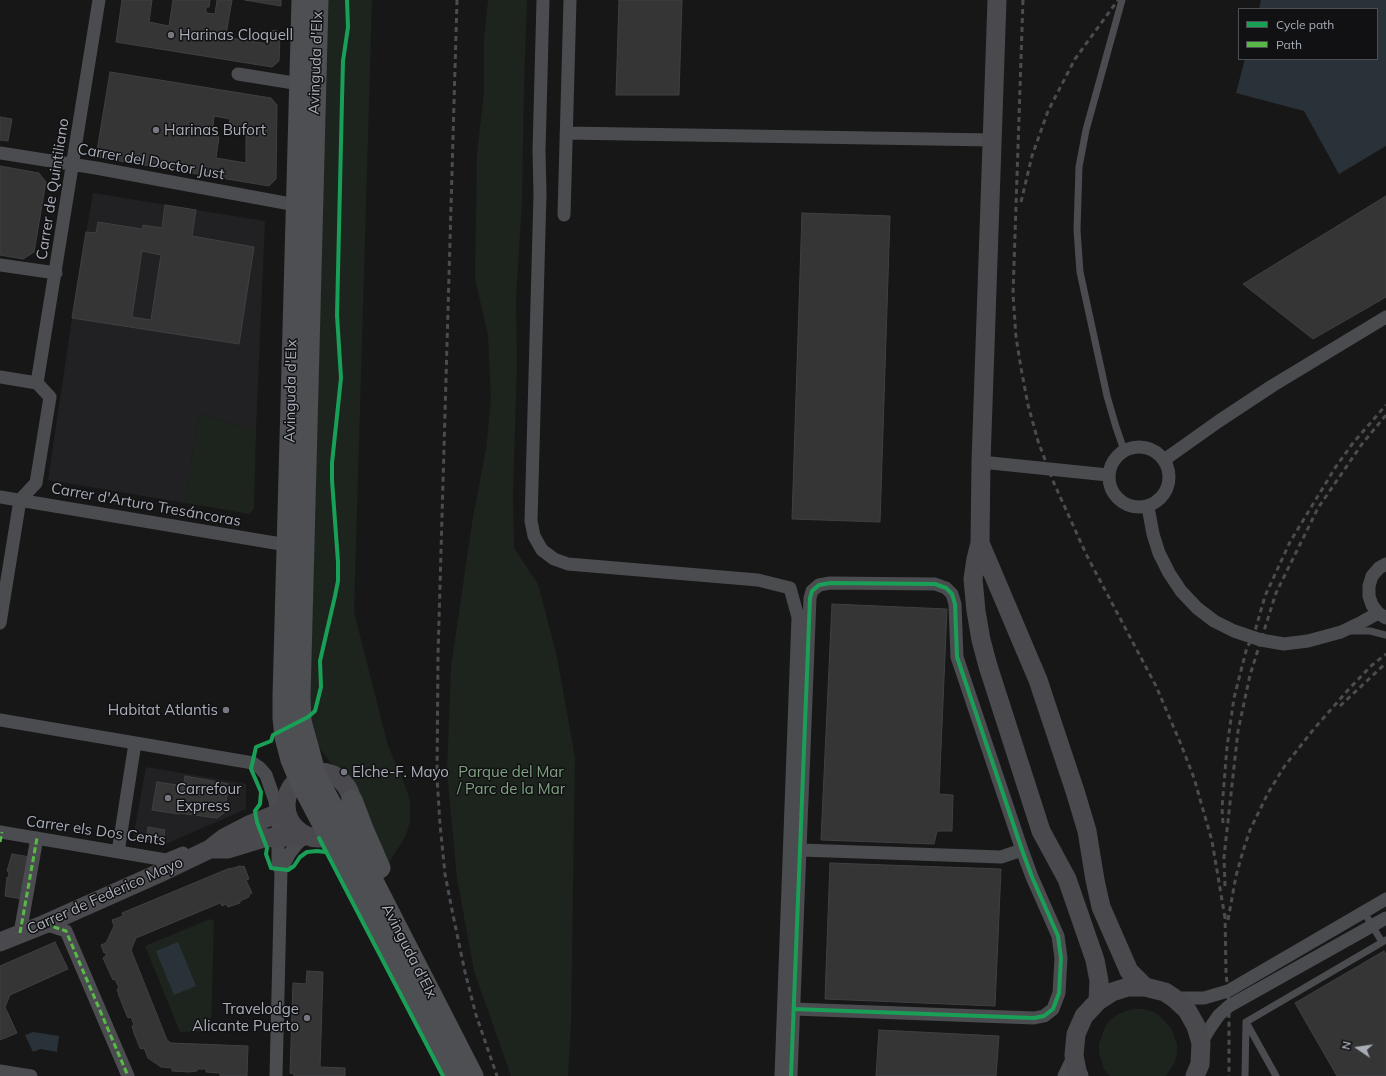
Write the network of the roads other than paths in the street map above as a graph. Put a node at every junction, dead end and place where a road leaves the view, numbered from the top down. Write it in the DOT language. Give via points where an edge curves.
graph roads {
  1 [pos="99,0"];
  2 [pos="302,0"];
  3 [pos="318,0"];
  4 [pos="543,0"];
  5 [pos="570,0"];
  6 [pos="997,0"];
  7 [pos="1122,0"];
  8 [pos="238,74"];
  9 [pos="300,84"];
  10 [pos="566,133"];
  11 [pos="993,140"];
  12 [pos="0,153"];
  13 [pos="73,164"];
  14 [pos="296,205"];
  15 [pos="564,215"];
  16 [pos="0,265"];
  17 [pos="56,274"];
  18 [pos="1386,317"];
  19 [pos="0,377"];
  20 [pos="38,383"];
  21 [pos="1124,450"];
  22 [pos="1164,460"];
  23 [pos="981,462"];
  24 [pos="1108,475"];
  25 [pos="0,497"];
  26 [pos="20,500"];
  27 [pos="1148,507"];
  28 [pos="980,543"];
  29 [pos="287,545"];
  30 [pos="1386,564"];
  31 [pos="1382,616"];
  32 [pos="0,623"];
  33 [pos="1341,632"];
  34 [pos="1386,635"];
  35 [pos="0,720"];
  36 [pos="135,743"];
  37 [pos="307,776"];
  38 [pos="352,800"];
  39 [pos="280,808"];
  40 [pos="337,832"];
  41 [pos="1,836"];
  42 [pos="306,836"];
  43 [pos="278,837"];
  44 [pos="37,838"];
  45 [pos="210,849"];
  46 [pos="801,850"];
  47 [pos="1022,850"];
  48 [pos="118,852"];
  49 [pos="281,870"];
  50 [pos="1386,899"];
  51 [pos="1364,912"];
  52 [pos="1386,918"];
  53 [pos="45,924"];
  54 [pos="1373,926"];
  55 [pos="20,933"];
  56 [pos="1384,941"];
  57 [pos="0,942"];
  58 [pos="1145,987"];
  59 [pos="1174,998"];
  60 [pos="1098,1001"];
  61 [pos="794,1009"];
  62 [pos="1246,1022"];
  63 [pos="455,1041"];
  64 [pos="1201,1043"];
  65 [pos="1074,1055"];
  66 [pos="0,1071"];
  67 [pos="31,1076"];
  68 [pos="128,1076"];
  69 [pos="276,1076"];
  70 [pos="455,1076"];
  71 [pos="473,1076"];
  72 [pos="781,1076"];
  73 [pos="791,1076"];
  74 [pos="1064,1076"];
  75 [pos="1080,1076"];
  76 [pos="1195,1076"];
  77 [pos="1245,1076"];
  78 [pos="1276,1076"];
  1 -- 13 [label="street, Carrer de Quintiliano"];
  2 -- 9 [label="main road, Avinguda d'Elx"];
  3 -- 37 [label="main road, Avinguda d'Elx" via="300,698"];
  4 -- 72 [label="street" via="531,521 534,536 542,550 554,559 568,564 758,580 790,588 798,616"];
  5 -- 10 [label="street"];
  6 -- 11 [label="street"];
  7 -- 21 [label="lane" via="1086,130 1079,167 1077,230 1080,272 1107,396"];
  8 -- 9 [label="street"];
  9 -- 14 [label="main road, Avinguda d'Elx"];
  10 -- 11 [label="street"];
  10 -- 15 [label="street"];
  11 -- 23 [label="street"];
  12 -- 13 [label="street, Carrer del Doctor Just"];
  13 -- 14 [label="street, Carrer del Doctor Just"];
  13 -- 17 [label="street, Carrer de Quintiliano"];
  14 -- 29 [label="main road, Avinguda d'Elx"];
  16 -- 17 [label="street"];
  17 -- 20 [label="street, Carrer de Quintiliano"];
  18 -- 22 [label="street" via="1272,386"];
  19 -- 20 [label="street"];
  20 -- 26 [label="street" via="50,397 36,483"];
  21 -- 22 [label="street" via="1133,447 1146,448"];
  21 -- 24 [label="street" via="1116,456"];
  22 -- 27 [label="street" via="1169,478 1167,488 1160,499"];
  23 -- 24 [label="street"];
  23 -- 28 [label="street"];
  24 -- 27 [label="street" via="1109,485 1120,502 1138,508"];
  25 -- 26 [label="street, Carrer d'Arturo Tresáncoras"];
  26 -- 29 [label="street, Carrer d'Arturo Tresáncoras"];
  26 -- 32 [label="street"];
  27 -- 33 [label="street" via="1159,553 1169,573 1192,603 1214,621 1253,638 1284,644 1308,641"];
  28 -- 58 [label="street" via="1038,680 1075,791 1087,831 1101,906 1128,971"];
  28 -- 60 [label="street" via="973,579 982,646 1041,831 1067,879 1095,960 1099,981"];
  29 -- 37 [label="main road, Avinguda d'Elx" via="283,718 291,760"];
  30 -- 31 [label="street" via="1372,576 1369,586 1372,605"];
  31 -- 33 [label="street"];
  33 -- 34 [label="lane" via="1370,631"];
  35 -- 36 [label="street"];
  36 -- 39 [label="street" via="253,763 266,775"];
  36 -- 48 [label="street"];
  37 -- 38 [label="street" via="328,773 345,785"];
  37 -- 39 [label="street" via="291,788"];
  37 -- 40 [label="main road, Avinguda d'Elx"];
  38 -- 40 [label="street" via="351,815"];
  38 -- 63 [label="main road" via="380,869 428,966"];
  39 -- 42 [label="street" via="293,826"];
  39 -- 43 [label="street"];
  39 -- 45 [label="street, Carrer de Federico Mayo" via="224,838"];
  40 -- 42 [label="street" via="319,838"];
  40 -- 63 [label="main road, Avinguda d'Elx" via="369,873"];
  40 -- 70 [label="main road, Avinguda d'Elx"];
  41 -- 44 [label="street, Carrer els Dos Cents"];
  42 -- 43 [label="street, Carrer de Federico Mayo"];
  42 -- 49 [label="street" via="290,852"];
  43 -- 45 [label="street, Carrer de Federico Mayo" via="256,840 228,850"];
  43 -- 49 [label="street" via="278,866"];
  44 -- 48 [label="street, Carrer els Dos Cents"];
  44 -- 55 [label="street"];
  45 -- 48 [label="street, Carrer els Dos Cents" via="191,849 166,860"];
  45 -- 53 [label="street, Carrer de Federico Mayo"];
  46 -- 47 [label="street" via="1001,857"];
  46 -- 47 [label="street" via="810,598 812,591 819,585 830,583 935,584 946,588 952,594 955,604 957,657"];
  46 -- 61 [label="street"];
  47 -- 61 [label="street" via="1058,936 1060,950 1059,993 1053,1009 1044,1016 1034,1018"];
  49 -- 69 [label="street"];
  50 -- 51 [label="street"];
  51 -- 54 [label="lane"];
  51 -- 59 [label="street" via="1228,991 1204,998"];
  52 -- 54 [label="street"];
  53 -- 55 [label="street, Carrer de Federico Mayo"];
  53 -- 68 [label="street" via="66,932"];
  54 -- 56 [label="lane"];
  54 -- 64 [label="street" via="1229,1006 1219,1015"];
  55 -- 57 [label="street, Carrer de Federico Mayo"];
  56 -- 62 [label="lane"];
  58 -- 59 [label="street" via="1165,992"];
  58 -- 60 [label="street" via="1128,987 1112,992"];
  59 -- 64 [label="street" via="1190,1015"];
  60 -- 65 [label="street" via="1084,1016 1076,1034"];
  61 -- 73 [label="street"];
  62 -- 77 [label="lane"];
  62 -- 78 [label="lane"];
  63 -- 71 [label="main road, Avinguda d'Elx"];
  64 -- 76 [label="street" via="1200,1064"];
  65 -- 74 [label="street"];
  65 -- 75 [label="street"];
  66 -- 67 [label="street"];
}
